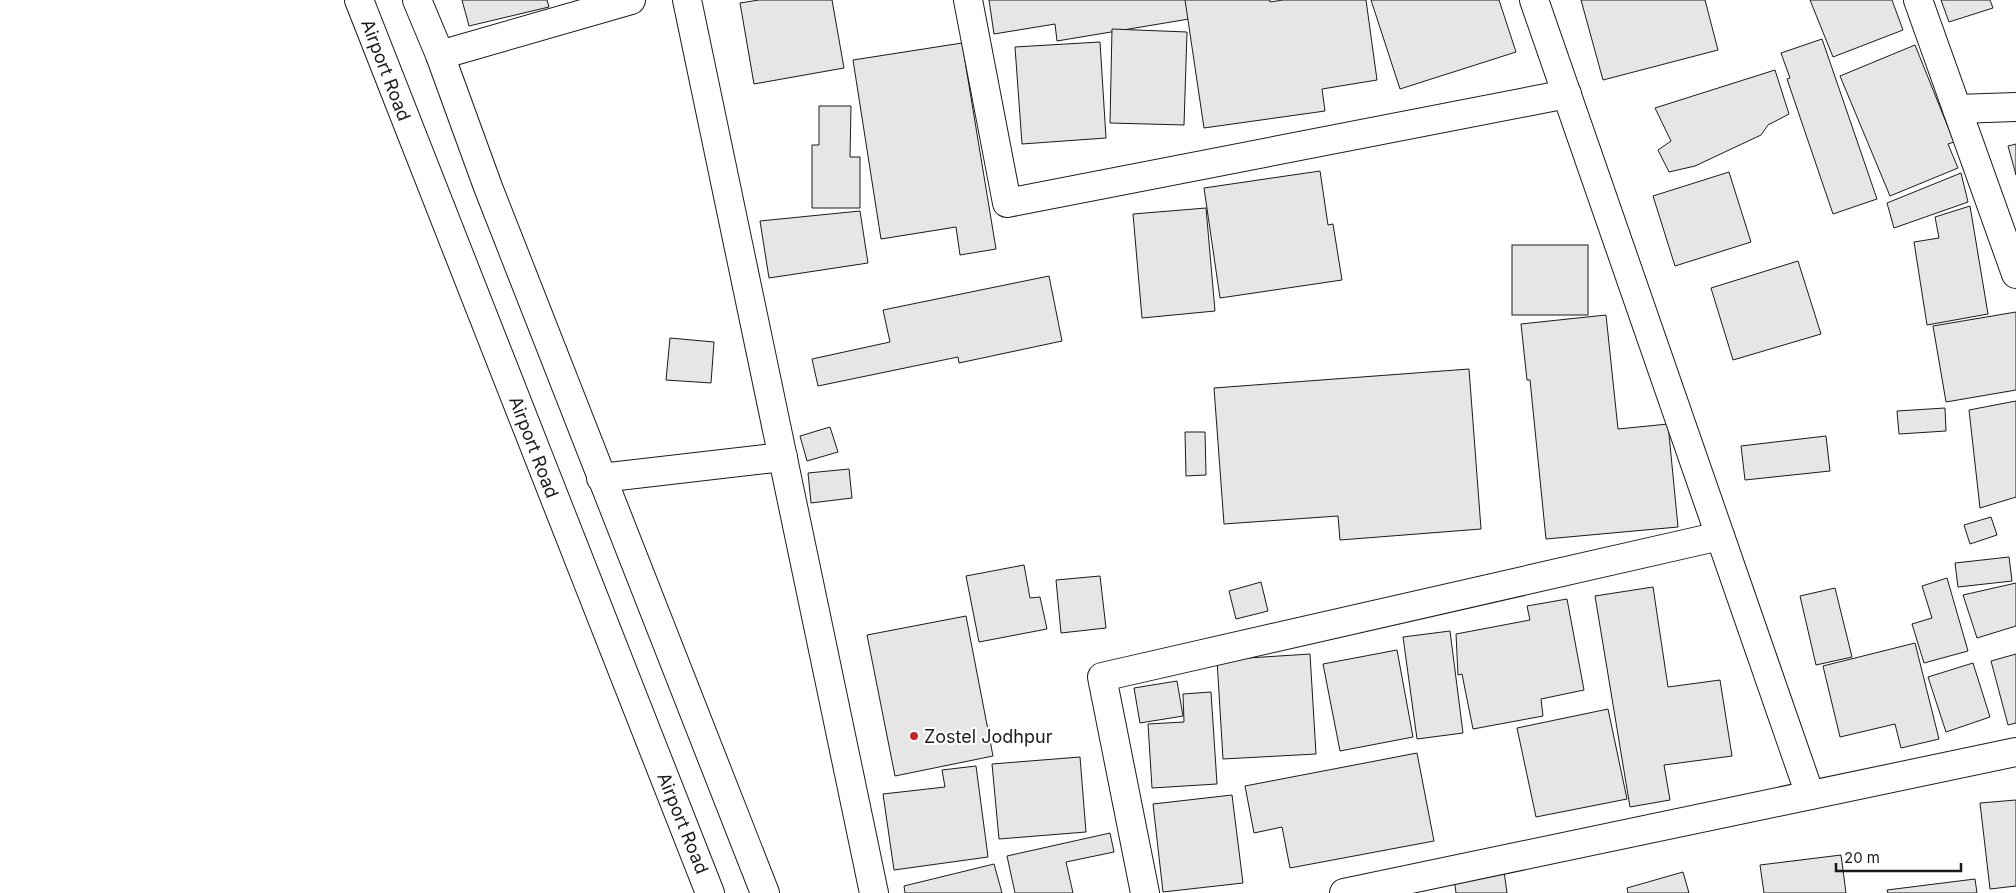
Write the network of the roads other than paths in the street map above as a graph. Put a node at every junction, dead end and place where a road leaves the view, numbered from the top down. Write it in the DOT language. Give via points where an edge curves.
graph roads {
  1 [pos="359,0"];
  2 [pos="417,0"];
  3 [pos="631,0"];
  4 [pos="687,0"];
  5 [pos="968,0"];
  6 [pos="1534,0"];
  7 [pos="1918,0"];
  8 [pos="440,55"];
  9 [pos="1567,94"];
  10 [pos="2016,107"];
  11 [pos="1957,109"];
  12 [pos="2016,274"];
  13 [pos="783,457"];
  14 [pos="602,478"];
  15 [pos="1720,536"];
  16 [pos="2016,752"];
  17 [pos="1810,795"];
  18 [pos="710,893"];
  19 [pos="765,893"];
  20 [pos="874,893"];
  21 [pos="1145,893"];
  22 [pos="1344,893"];
  1 -- 18 [label="street, Airport Road"];
  2 -- 8 [label="street"];
  3 -- 8 [label="street"];
  4 -- 13 [label="street"];
  5 -- 9 [label="street" via="1007,203"];
  6 -- 9 [label="street"];
  7 -- 11 [label="street"];
  8 -- 14 [label="street"];
  9 -- 15 [label="street"];
  10 -- 11 [label="street"];
  11 -- 12 [label="street"];
  13 -- 14 [label="street"];
  13 -- 20 [label="street"];
  14 -- 19 [label="street"];
  15 -- 17 [label="street"];
  15 -- 21 [label="street" via="1102,677"];
  16 -- 17 [label="street"];
  17 -- 22 [label="street"];
}
